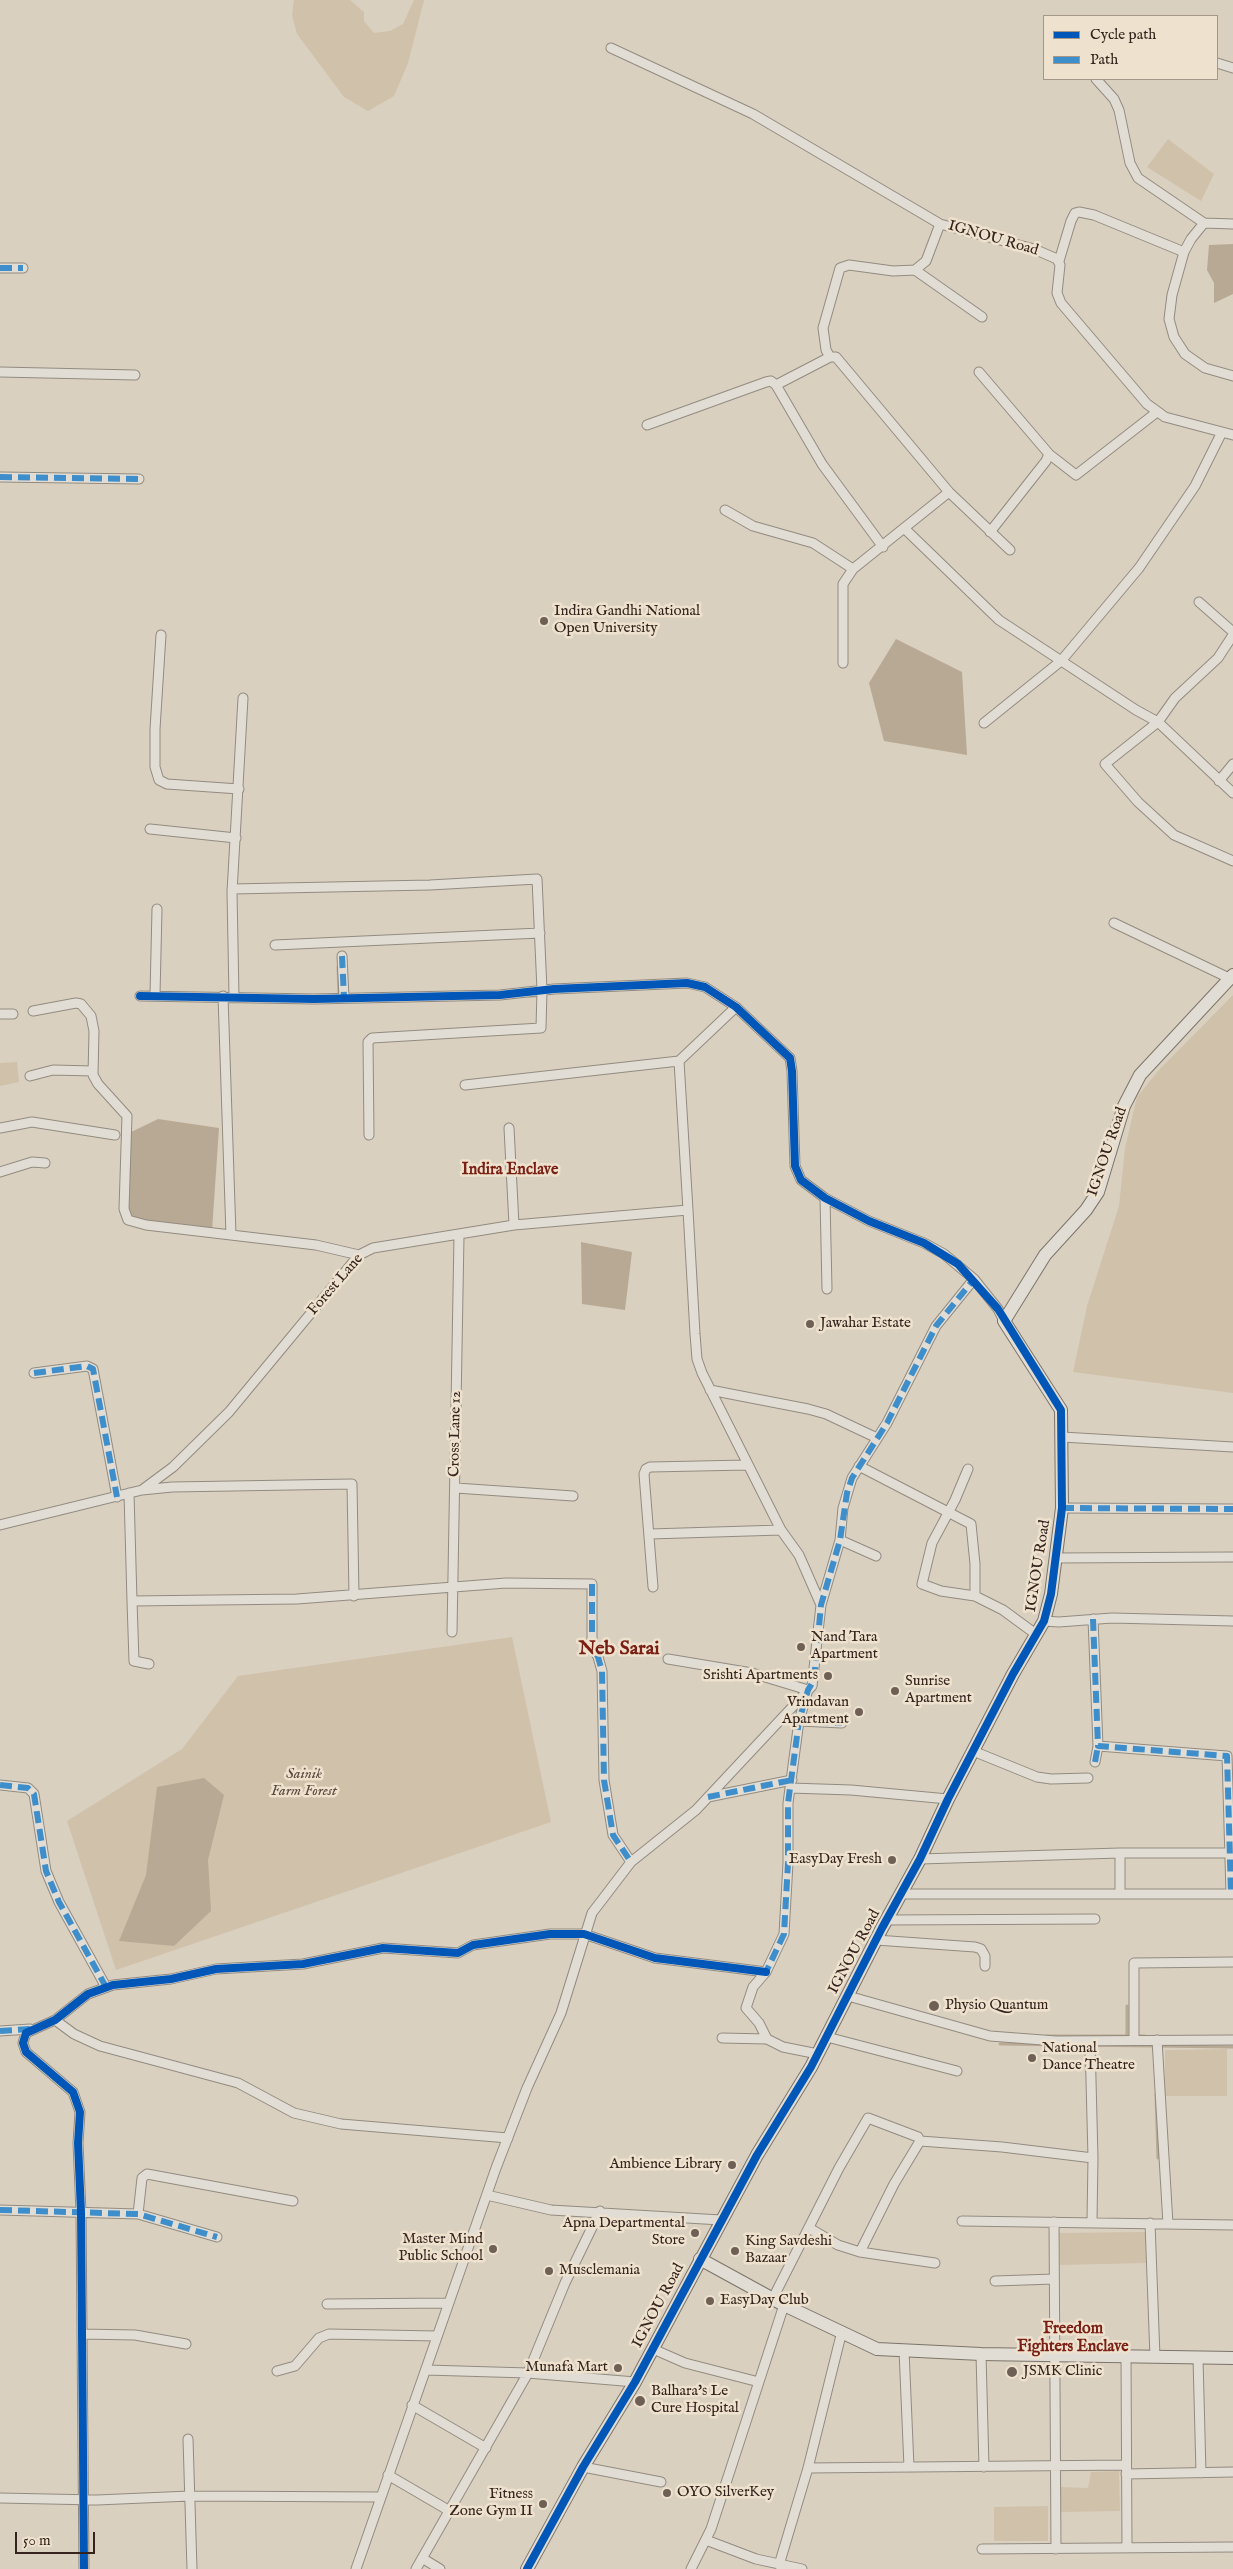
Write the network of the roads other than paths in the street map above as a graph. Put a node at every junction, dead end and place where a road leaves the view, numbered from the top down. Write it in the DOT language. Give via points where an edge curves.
graph roads {
  1 [pos="611,48"];
  2 [pos="1218,63"];
  3 [pos="1233,68"];
  4 [pos="1096,80"];
  5 [pos="1204,223"];
  6 [pos="940,224"];
  7 [pos="1233,224"];
  8 [pos="1184,252"];
  9 [pos="1059,261"];
  10 [pos="0,268"];
  11 [pos="23,268"];
  12 [pos="915,270"];
  13 [pos="982,317"];
  14 [pos="830,357"];
  15 [pos="0,372"];
  16 [pos="979,372"];
  17 [pos="135,375"];
  18 [pos="1233,376"];
  19 [pos="776,385"];
  20 [pos="1157,412"];
  21 [pos="647,425"];
  22 [pos="1222,432"];
  23 [pos="1233,434"];
  24 [pos="1049,454"];
  25 [pos="0,477"];
  26 [pos="139,479"];
  27 [pos="949,492"];
  28 [pos="725,510"];
  29 [pos="905,529"];
  30 [pos="990,532"];
  31 [pos="883,547"];
  32 [pos="1010,550"];
  33 [pos="853,569"];
  34 [pos="1198,602"];
  35 [pos="1233,634"];
  36 [pos="161,635"];
  37 [pos="1061,661"];
  38 [pos="843,663"];
  39 [pos="243,698"];
  40 [pos="1158,722"];
  41 [pos="984,723"];
  42 [pos="1233,764"];
  43 [pos="1219,781"];
  44 [pos="239,789"];
  45 [pos="1233,793"];
  46 [pos="150,829"];
  47 [pos="236,838"];
  48 [pos="1233,861"];
  49 [pos="232,888"];
  50 [pos="157,909"];
  51 [pos="1114,923"];
  52 [pos="540,933"];
  53 [pos="275,945"];
  54 [pos="342,956"];
  55 [pos="1231,976"];
  56 [pos="542,990"];
  57 [pos="155,995"];
  58 [pos="140,996"];
  59 [pos="223,996"];
  60 [pos="234,996"];
  61 [pos="344,997"];
  62 [pos="736,1007"];
  63 [pos="33,1011"];
  64 [pos="0,1014"];
  65 [pos="13,1014"];
  66 [pos="679,1061"];
  67 [pos="93,1071"];
  68 [pos="30,1076"];
  69 [pos="464,1085"];
  70 [pos="0,1128"];
  71 [pos="509,1128"];
  72 [pos="115,1135"];
  73 [pos="369,1135"];
  74 [pos="45,1163"];
  75 [pos="0,1172"];
  76 [pos="825,1198"];
  77 [pos="688,1210"];
  78 [pos="514,1225"];
  79 [pos="231,1235"];
  80 [pos="459,1236"];
  81 [pos="359,1256"];
  82 [pos="974,1279"];
  83 [pos="826,1289"];
  84 [pos="1004,1321"];
  85 [pos="34,1373"];
  86 [pos="710,1390"];
  87 [pos="1062,1437"];
  88 [pos="877,1438"];
  89 [pos="1233,1447"];
  90 [pos="747,1465"];
  91 [pos="859,1466"];
  92 [pos="968,1469"];
  93 [pos="456,1488"];
  94 [pos="142,1490"];
  95 [pos="129,1493"];
  96 [pos="573,1496"];
  97 [pos="117,1497"];
  98 [pos="1062,1508"];
  99 [pos="1233,1509"];
  100 [pos="949,1513"];
  101 [pos="0,1525"];
  102 [pos="781,1530"];
  103 [pos="650,1534"];
  104 [pos="840,1540"];
  105 [pos="876,1556"];
  106 [pos="1233,1557"];
  107 [pos="1056,1558"];
  108 [pos="452,1587"];
  109 [pos="654,1587"];
  110 [pos="354,1596"];
  111 [pos="975,1596"];
  112 [pos="132,1601"];
  113 [pos="820,1605"];
  114 [pos="1093,1619"];
  115 [pos="1233,1620"];
  116 [pos="1044,1621"];
  117 [pos="452,1632"];
  118 [pos="1038,1635"];
  119 [pos="668,1659"];
  120 [pos="149,1664"];
  121 [pos="808,1690"];
  122 [pos="799,1721"];
  123 [pos="842,1723"];
  124 [pos="1098,1746"];
  125 [pos="973,1752"];
  126 [pos="1095,1762"];
  127 [pos="1088,1778"];
  128 [pos="791,1784"];
  129 [pos="0,1785"];
  130 [pos="708,1797"];
  131 [pos="948,1799"];
  132 [pos="1120,1853"];
  133 [pos="1231,1853"];
  134 [pos="920,1859"];
  135 [pos="631,1862"];
  136 [pos="902,1894"];
  137 [pos="1120,1894"];
  138 [pos="1232,1894"];
  139 [pos="1095,1919"];
  140 [pos="887,1920"];
  141 [pos="584,1934"];
  142 [pos="876,1940"];
  143 [pos="1233,1962"];
  144 [pos="985,1966"];
  145 [pos="766,1972"];
  146 [pos="106,1987"];
  147 [pos="848,1996"];
  148 [pos="55,2020"];
  149 [pos="30,2029"];
  150 [pos="0,2031"];
  151 [pos="827,2037"];
  152 [pos="722,2038"];
  153 [pos="766,2039"];
  154 [pos="1090,2040"];
  155 [pos="1134,2040"];
  156 [pos="1157,2040"];
  157 [pos="1233,2040"];
  158 [pos="818,2054"];
  159 [pos="957,2071"];
  160 [pos="508,2138"];
  161 [pos="920,2140"];
  162 [pos="1093,2158"];
  163 [pos="491,2196"];
  164 [pos="293,2201"];
  165 [pos="0,2210"];
  166 [pos="600,2211"];
  167 [pos="81,2212"];
  168 [pos="138,2214"];
  169 [pos="720,2220"];
  170 [pos="962,2221"];
  171 [pos="1092,2221"];
  172 [pos="1054,2222"];
  173 [pos="1150,2223"];
  174 [pos="1168,2224"];
  175 [pos="1233,2225"];
  176 [pos="808,2228"];
  177 [pos="217,2237"];
  178 [pos="860,2252"];
  179 [pos="700,2259"];
  180 [pos="935,2263"];
  181 [pos="1054,2279"];
  182 [pos="995,2281"];
  183 [pos="773,2298"];
  184 [pos="448,2302"];
  185 [pos="327,2304"];
  186 [pos="784,2306"];
  187 [pos="842,2331"];
  188 [pos="82,2334"];
  189 [pos="436,2336"];
  190 [pos="186,2344"];
  191 [pos="653,2349"];
  192 [pos="904,2350"];
  193 [pos="981,2354"];
  194 [pos="1054,2356"];
  195 [pos="1126,2356"];
  196 [pos="1155,2357"];
  197 [pos="1198,2358"];
  198 [pos="1233,2358"];
  199 [pos="426,2370"];
  200 [pos="277,2371"];
  201 [pos="528,2373"];
  202 [pos="635,2382"];
  203 [pos="759,2382"];
  204 [pos="412,2405"];
  205 [pos="188,2439"];
  206 [pos="486,2448"];
  207 [pos="1055,2464"];
  208 [pos="583,2467"];
  209 [pos="909,2467"];
  210 [pos="984,2467"];
  211 [pos="808,2468"];
  212 [pos="1126,2469"];
  213 [pos="1201,2472"];
  214 [pos="1233,2472"];
  215 [pos="388,2475"];
  216 [pos="661,2482"];
  217 [pos="190,2496"];
  218 [pos="380,2496"];
  219 [pos="0,2498"];
  220 [pos="84,2499"];
  221 [pos="448,2510"];
  222 [pos="706,2540"];
  223 [pos="1233,2547"];
  224 [pos="1127,2548"];
  225 [pos="982,2549"];
  226 [pos="1056,2549"];
  227 [pos="422,2558"];
  228 [pos="779,2565"];
  229 [pos="84,2569"];
  230 [pos="192,2569"];
  231 [pos="356,2569"];
  232 [pos="416,2569"];
  233 [pos="440,2569"];
  234 [pos="527,2569"];
  235 [pos="691,2569"];
  236 [pos="802,2569"];
  1 -- 6 [label="street, IGNOU Road" via="752,114"];
  2 -- 3 [label="street"];
  4 -- 5 [label="street" via="1114,99 1119,110 1130,163 1138,178"];
  5 -- 7 [label="street"];
  5 -- 8 [label="street"];
  6 -- 9 [label="street, IGNOU Road" via="1042,252"];
  6 -- 12 [label="street" via="926,262"];
  8 -- 9 [label="street" via="1094,215 1079,212 1070,221"];
  8 -- 18 [label="street" via="1169,307 1174,337 1185,354 1205,368"];
  9 -- 20 [label="street" via="1056,287 1061,303"];
  10 -- 11 [label="street"];
  12 -- 13 [label="street"];
  12 -- 14 [label="street" via="893,271 849,265 840,268 823,328"];
  14 -- 19 [label="street"];
  14 -- 27 [label="street" via="841,361"];
  15 -- 17 [label="street"];
  16 -- 24 [label="street"];
  19 -- 21 [label="street" via="766,382"];
  19 -- 31 [label="street" via="822,464"];
  20 -- 22 [label="street"];
  20 -- 24 [label="street" via="1076,476"];
  22 -- 23 [label="street"];
  22 -- 37 [label="street" via="1195,486 1146,559"];
  24 -- 30 [label="street"];
  25 -- 26 [label="street"];
  27 -- 29 [label="street"];
  27 -- 30 [label="street"];
  28 -- 33 [label="street" via="753,526 813,543"];
  29 -- 31 [label="street"];
  29 -- 37 [label="street" via="999,620"];
  30 -- 32 [label="street"];
  31 -- 33 [label="street"];
  33 -- 38 [label="street" via="842,587"];
  34 -- 35 [label="street"];
  35 -- 40 [label="street" via="1218,658 1175,698"];
  36 -- 44 [label="street" via="155,729 155,767 159,780 167,784"];
  37 -- 40 [label="street"];
  37 -- 41 [label="street"];
  39 -- 44 [label="street"];
  40 -- 43 [label="street"];
  40 -- 48 [label="street" via="1105,764 1106,767 1174,835"];
  42 -- 43 [label="street"];
  43 -- 45 [label="street"];
  44 -- 47 [label="street"];
  46 -- 47 [label="street"];
  47 -- 49 [label="street"];
  49 -- 52 [label="street" via="430,885 537,879"];
  49 -- 60 [label="street"];
  50 -- 57 [label="street"];
  51 -- 55 [label="street"];
  52 -- 53 [label="street"];
  52 -- 56 [label="street"];
  54 -- 61 [label="street"];
  55 -- 84 [label="street, IGNOU Road" via="1140,1075 1124,1106 1098,1192 1086,1210 1044,1255"];
  56 -- 61 [label="street" via="500,995"];
  56 -- 62 [label="street" via="687,983 705,987"];
  56 -- 73 [label="street" via="541,1028 375,1037 370,1040"];
  57 -- 58 [label="street"];
  57 -- 59 [label="street"];
  59 -- 60 [label="street"];
  59 -- 79 [label="street"];
  60 -- 61 [label="street"];
  62 -- 66 [label="street"];
  62 -- 76 [label="street" via="790,1058 796,1172 800,1180"];
  63 -- 67 [label="street" via="81,1004 93,1024"];
  64 -- 65 [label="street"];
  66 -- 69 [label="street"];
  66 -- 77 [label="street"];
  67 -- 68 [label="street" via="53,1070"];
  67 -- 79 [label="street" via="98,1084 127,1116 124,1209 128,1220"];
  70 -- 72 [label="street" via="32,1122"];
  71 -- 78 [label="street"];
  74 -- 75 [label="street" via="32,1162"];
  76 -- 82 [label="street" via="869,1221 924,1243 958,1264"];
  76 -- 83 [label="street"];
  77 -- 78 [label="street, Forest Lane"];
  77 -- 86 [label="street" via="697,1359"];
  78 -- 80 [label="street, Forest Lane"];
  79 -- 81 [label="street" via="316,1245"];
  80 -- 81 [label="street, Forest Lane" via="379,1246"];
  80 -- 93 [label="street, Cross Lane 12"];
  81 -- 94 [label="street, Forest Lane" via="229,1412 193,1450"];
  82 -- 84 [label="street"];
  82 -- 88 [label="street" via="936,1326"];
  84 -- 87 [label="street, IGNOU Road" via="1061,1410"];
  85 -- 97 [label="street" via="87,1366 94,1370"];
  86 -- 88 [label="street" via="826,1414"];
  86 -- 90 [label="street"];
  87 -- 89 [label="street"];
  87 -- 98 [label="street, IGNOU Road"];
  88 -- 91 [label="street"];
  90 -- 102 [label="street"];
  90 -- 103 [label="street" via="646,1469"];
  91 -- 100 [label="street"];
  91 -- 104 [label="street" via="847,1493"];
  92 -- 100 [label="street"];
  93 -- 96 [label="street"];
  93 -- 108 [label="street, Cross Lane 12"];
  94 -- 95 [label="street, Forest Lane"];
  94 -- 110 [label="street" via="352,1484"];
  95 -- 97 [label="street, Forest Lane"];
  95 -- 112 [label="street"];
  97 -- 101 [label="street, Forest Lane"];
  98 -- 99 [label="street"];
  98 -- 107 [label="street, IGNOU Road"];
  100 -- 111 [label="street" via="971,1524"];
  100 -- 111 [label="street" via="932,1543 922,1584 941,1591"];
  102 -- 103 [label="street"];
  102 -- 113 [label="street" via="799,1555"];
  103 -- 109 [label="street"];
  104 -- 105 [label="street"];
  104 -- 113 [label="street"];
  106 -- 107 [label="street"];
  107 -- 116 [label="street, IGNOU Road"];
  108 -- 110 [label="street"];
  108 -- 117 [label="street, Cross Lane 12"];
  108 -- 135 [label="street" via="536,1582 593,1585 591,1643 602,1671 604,1780 613,1835"];
  110 -- 112 [label="street"];
  111 -- 118 [label="street" via="1003,1610"];
  112 -- 120 [label="street" via="134,1661"];
  113 -- 121 [label="street" via="814,1680"];
  114 -- 115 [label="street"];
  114 -- 116 [label="street"];
  114 -- 124 [label="street"];
  116 -- 118 [label="street, IGNOU Road"];
  118 -- 125 [label="street, IGNOU Road" via="1013,1674"];
  119 -- 121 [label="street" via="752,1673"];
  121 -- 122 [label="street"];
  121 -- 130 [label="street"];
  122 -- 123 [label="street"];
  122 -- 128 [label="street"];
  124 -- 126 [label="street"];
  124 -- 133 [label="street" via="1227,1756"];
  125 -- 127 [label="street" via="1036,1777"];
  125 -- 131 [label="street, IGNOU Road"];
  128 -- 130 [label="street"];
  128 -- 131 [label="street"];
  128 -- 145 [label="street" via="784,1934"];
  129 -- 146 [label="street" via="28,1788 34,1794 46,1871 59,1902"];
  130 -- 135 [label="street"];
  131 -- 134 [label="street, IGNOU Road"];
  132 -- 133 [label="street"];
  132 -- 134 [label="street"];
  132 -- 137 [label="street"];
  133 -- 138 [label="street"];
  134 -- 136 [label="street, IGNOU Road"];
  135 -- 141 [label="street" via="592,1913"];
  136 -- 137 [label="street"];
  136 -- 140 [label="street, IGNOU Road"];
  137 -- 138 [label="street"];
  139 -- 140 [label="street"];
  140 -- 142 [label="street, IGNOU Road"];
  141 -- 145 [label="street" via="655,1958"];
  141 -- 146 [label="street" via="550,1934 473,1945 458,1953 383,1948 302,1964 216,1969 171,1979"];
  141 -- 160 [label="street" via="561,2014"];
  142 -- 144 [label="street" via="975,1946 981,1948"];
  142 -- 147 [label="street, IGNOU Road"];
  143 -- 155 [label="street" via="1134,1963"];
  145 -- 153 [label="street" via="753,1987 746,2008 759,2022"];
  146 -- 148 [label="street" via="88,1994"];
  147 -- 151 [label="street, IGNOU Road"];
  147 -- 154 [label="street" via="990,2036"];
  148 -- 149 [label="street"];
  148 -- 160 [label="street" via="74,2034 100,2046 238,2083 294,2113 341,2124"];
  149 -- 150 [label="street"];
  149 -- 167 [label="street" via="24,2037 26,2052 69,2088 79,2105"];
  151 -- 158 [label="street, IGNOU Road"];
  151 -- 159 [label="street"];
  152 -- 153 [label="street"];
  153 -- 158 [label="street" via="784,2047"];
  154 -- 155 [label="street"];
  154 -- 162 [label="street"];
  155 -- 156 [label="street"];
  156 -- 157 [label="street"];
  156 -- 174 [label="street"];
  158 -- 169 [label="street, IGNOU Road"];
  160 -- 184 [label="street"];
  161 -- 162 [label="street"];
  161 -- 176 [label="street" via="868,2118"];
  161 -- 178 [label="street"];
  162 -- 171 [label="street"];
  163 -- 166 [label="street" via="551,2210"];
  164 -- 168 [label="street" via="147,2174 142,2178"];
  165 -- 167 [label="street"];
  166 -- 169 [label="street"];
  166 -- 201 [label="street" via="565,2283"];
  167 -- 168 [label="street"];
  167 -- 188 [label="street"];
  168 -- 177 [label="street"];
  169 -- 179 [label="street, IGNOU Road"];
  170 -- 172 [label="street"];
  171 -- 172 [label="street"];
  171 -- 173 [label="street"];
  172 -- 181 [label="street"];
  173 -- 174 [label="street"];
  173 -- 196 [label="street"];
  174 -- 175 [label="street"];
  176 -- 178 [label="street" via="838,2245"];
  176 -- 183 [label="street"];
  178 -- 180 [label="street"];
  179 -- 183 [label="street"];
  179 -- 191 [label="street, IGNOU Road"];
  181 -- 182 [label="street"];
  181 -- 194 [label="street"];
  183 -- 186 [label="street"];
  184 -- 185 [label="street"];
  184 -- 189 [label="street"];
  186 -- 187 [label="street"];
  186 -- 203 [label="street"];
  187 -- 192 [label="street" via="877,2349"];
  187 -- 211 [label="street"];
  188 -- 190 [label="street" via="151,2337"];
  188 -- 220 [label="street"];
  189 -- 199 [label="street"];
  189 -- 200 [label="street" via="329,2334 319,2338 295,2366"];
  191 -- 202 [label="street, IGNOU Road"];
  191 -- 203 [label="street" via="685,2363"];
  192 -- 193 [label="street"];
  192 -- 209 [label="street"];
  193 -- 194 [label="street"];
  193 -- 210 [label="street"];
  194 -- 195 [label="street"];
  194 -- 207 [label="street"];
  195 -- 196 [label="street"];
  195 -- 212 [label="street"];
  196 -- 197 [label="street"];
  197 -- 198 [label="street"];
  197 -- 213 [label="street"];
  199 -- 201 [label="street"];
  199 -- 204 [label="street"];
  201 -- 202 [label="street"];
  201 -- 206 [label="street"];
  202 -- 208 [label="street, IGNOU Road"];
  203 -- 222 [label="street"];
  204 -- 206 [label="street"];
  204 -- 215 [label="street"];
  205 -- 217 [label="street"];
  206 -- 221 [label="street"];
  207 -- 210 [label="street"];
  207 -- 212 [label="street"];
  207 -- 226 [label="street"];
  208 -- 216 [label="street"];
  208 -- 234 [label="street, IGNOU Road"];
  209 -- 210 [label="street"];
  209 -- 211 [label="street"];
  211 -- 228 [label="street"];
  212 -- 213 [label="street"];
  212 -- 224 [label="street"];
  213 -- 214 [label="street"];
  215 -- 218 [label="street"];
  215 -- 221 [label="street"];
  217 -- 218 [label="street"];
  217 -- 220 [label="street"];
  217 -- 230 [label="street"];
  218 -- 231 [label="street"];
  219 -- 220 [label="street"];
  220 -- 229 [label="street"];
  221 -- 227 [label="street"];
  222 -- 228 [label="street"];
  222 -- 235 [label="street"];
  223 -- 224 [label="street"];
  224 -- 226 [label="street"];
  225 -- 226 [label="street"];
  227 -- 232 [label="street"];
  227 -- 233 [label="street"];
  228 -- 236 [label="street"];
}
